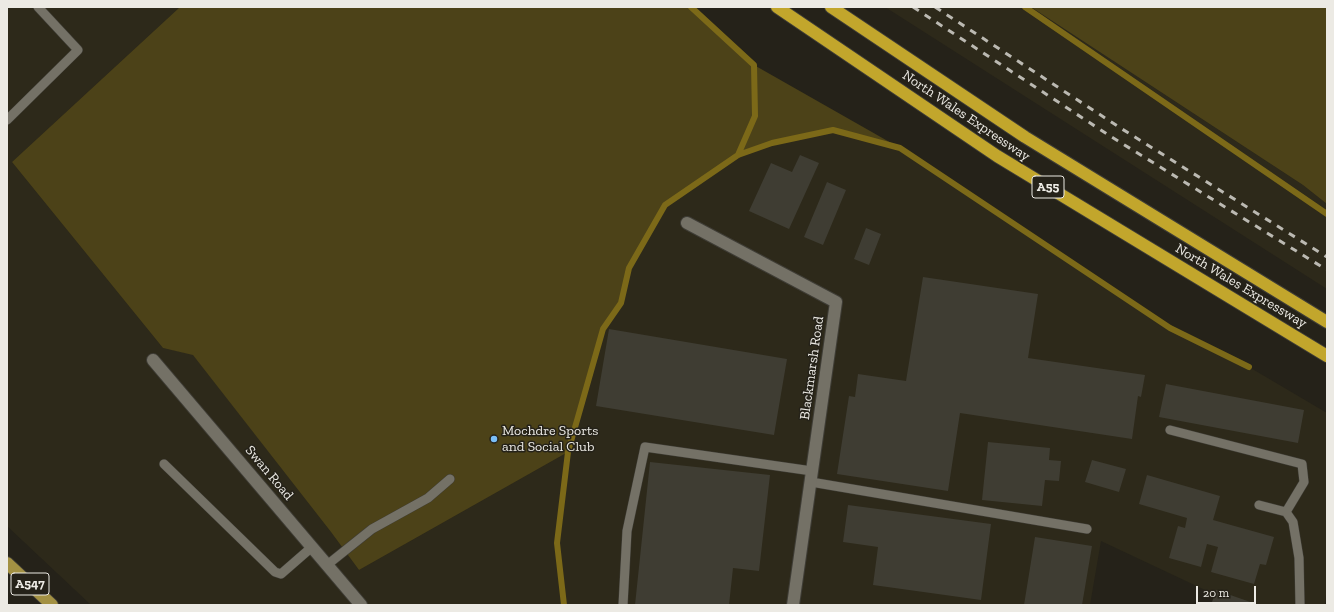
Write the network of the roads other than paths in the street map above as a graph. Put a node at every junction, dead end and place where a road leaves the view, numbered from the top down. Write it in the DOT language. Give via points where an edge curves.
graph roads {
  1 [pos="38,7"];
  2 [pos="777,7"];
  3 [pos="831,7"];
  4 [pos="7,120"];
  5 [pos="687,223"];
  6 [pos="1327,322"];
  7 [pos="1327,356"];
  8 [pos="153,360"];
  9 [pos="1170,430"];
  10 [pos="164,464"];
  11 [pos="812,476"];
  12 [pos="450,479"];
  13 [pos="1259,505"];
  14 [pos="1286,512"];
  15 [pos="1087,529"];
  16 [pos="312,547"];
  17 [pos="7,563"];
  18 [pos="327,565"];
  19 [pos="52,605"];
  20 [pos="361,605"];
  21 [pos="623,605"];
  22 [pos="794,605"];
  23 [pos="1300,605"];
  1 -- 4 [label="lane" via="78,50"];
  2 -- 7 [label="highway, North Wales Expressway / A55" via="997,156"];
  3 -- 6 [label="highway, North Wales Expressway / A55" via="1025,137"];
  5 -- 11 [label="street, Blackmarsh Road" via="836,302"];
  8 -- 16 [label="street, Swan Road"];
  9 -- 14 [label="lane" via="1302,464 1304,482"];
  10 -- 16 [label="lane" via="275,572 281,574"];
  11 -- 15 [label="lane"];
  11 -- 21 [label="lane" via="645,447 627,531"];
  11 -- 22 [label="street, Blackmarsh Road"];
  12 -- 18 [label="lane" via="428,498 372,530"];
  13 -- 14 [label="lane"];
  14 -- 23 [label="lane" via="1293,522 1299,558"];
  16 -- 18 [label="street, Swan Road"];
  17 -- 19 [label="main road, A547"];
  18 -- 20 [label="street, Swan Road"];
}
